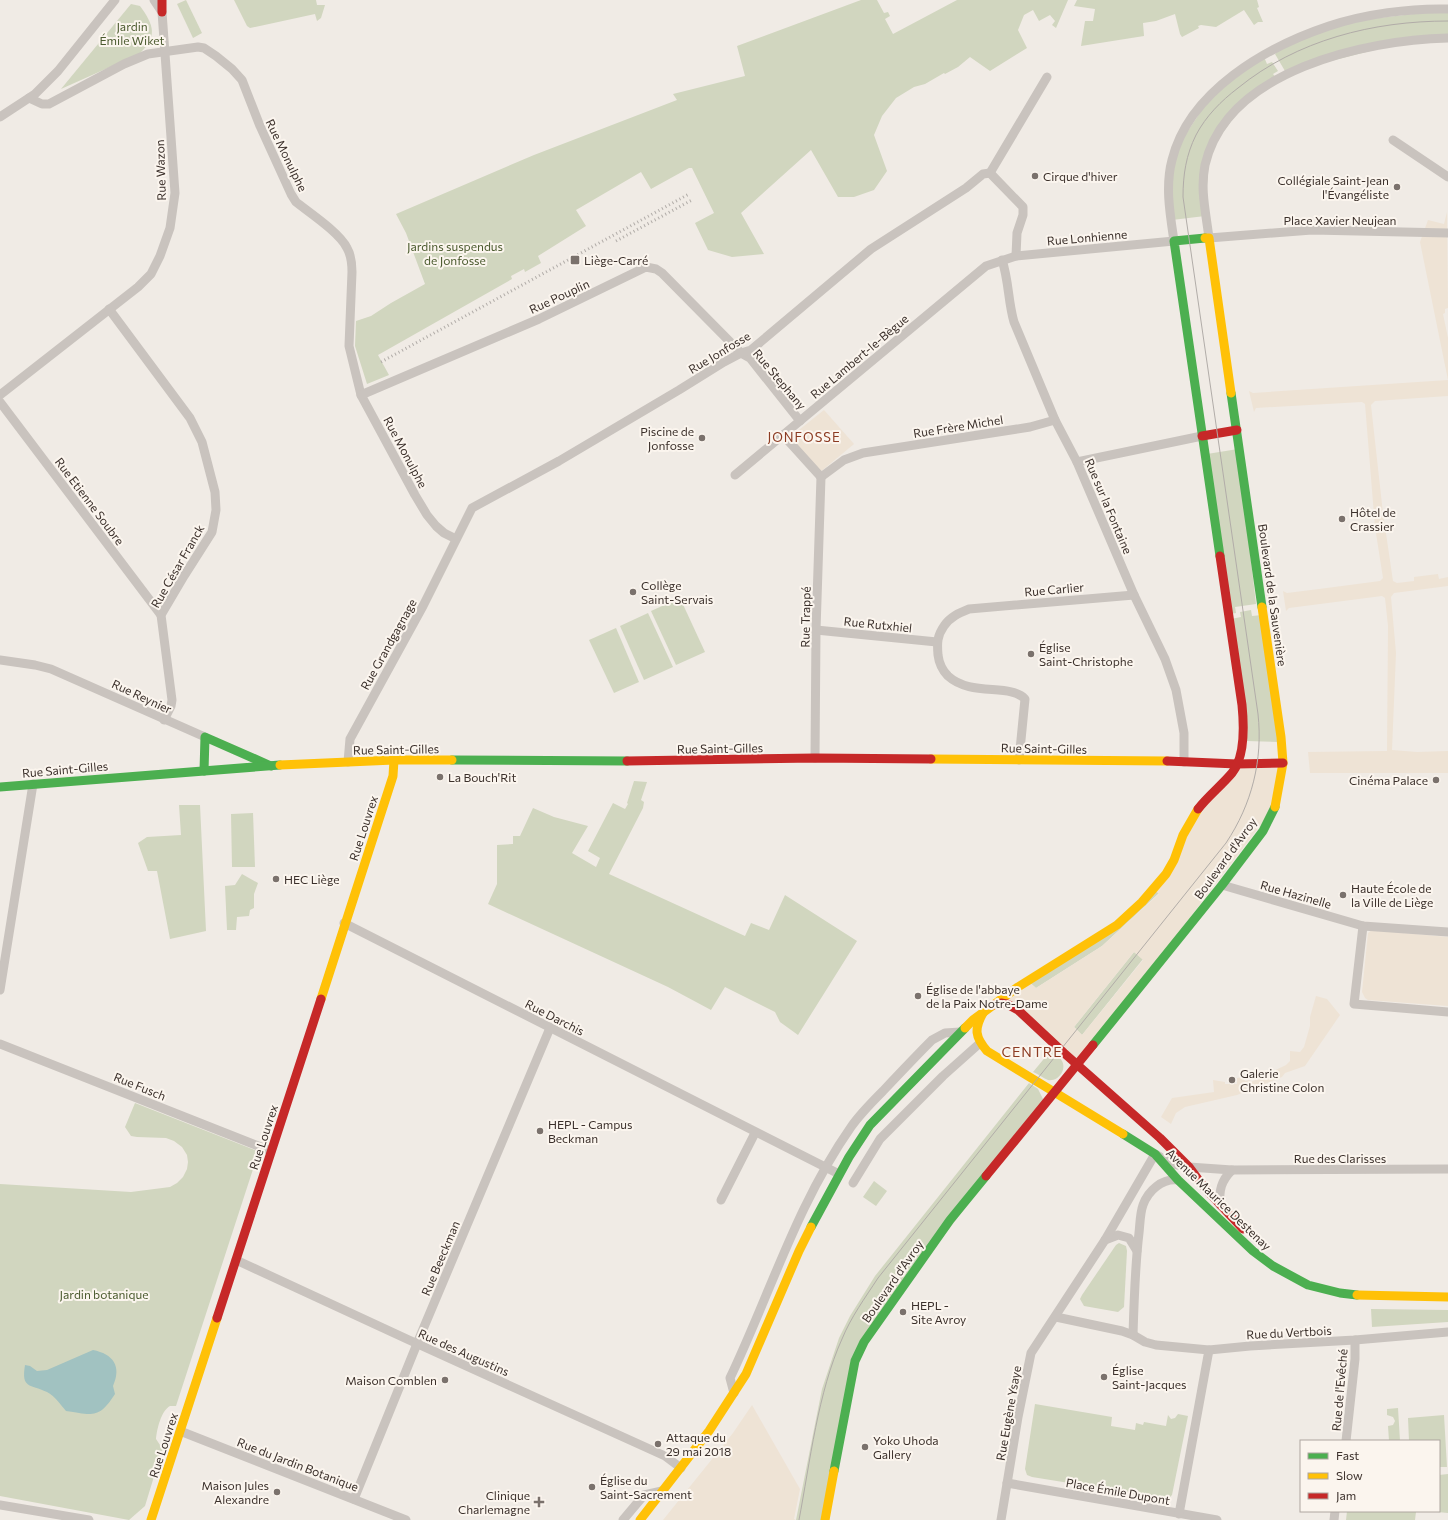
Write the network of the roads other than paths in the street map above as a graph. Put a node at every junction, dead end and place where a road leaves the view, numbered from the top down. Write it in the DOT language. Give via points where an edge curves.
graph roads {
  1 [pos="115,0"];
  2 [pos="154,0"];
  3 [pos="162,0"];
  4 [pos="1448,9"];
  5 [pos="162,12"];
  6 [pos="1448,38"];
  7 [pos="165,51"];
  8 [pos="1047,77"];
  9 [pos="29,98"];
  10 [pos="0,117"];
  11 [pos="1393,140"];
  12 [pos="990,172"];
  13 [pos="1448,176"];
  14 [pos="1448,233"];
  15 [pos="1209,238"];
  16 [pos="1174,241"];
  17 [pos="1016,256"];
  18 [pos="1002,260"];
  19 [pos="109,309"];
  20 [pos="741,353"];
  21 [pos="0,395"];
  22 [pos="361,395"];
  23 [pos="0,402"];
  24 [pos="1055,420"];
  25 [pos="800,421"];
  26 [pos="1237,430"];
  27 [pos="783,435"];
  28 [pos="1202,436"];
  29 [pos="1077,462"];
  30 [pos="735,475"];
  31 [pos="821,477"];
  32 [pos="456,539"];
  33 [pos="1134,595"];
  34 [pos="161,615"];
  35 [pos="816,630"];
  36 [pos="937,642"];
  37 [pos="0,660"];
  38 [pos="164,720"];
  39 [pos="205,737"];
  40 [pos="814,758"];
  41 [pos="394,760"];
  42 [pos="1019,760"];
  43 [pos="348,762"];
  44 [pos="1184,762"];
  45 [pos="1283,763"];
  46 [pos="1237,764"];
  47 [pos="271,766"];
  48 [pos="204,771"];
  49 [pos="33,784"];
  50 [pos="0,787"];
  51 [pos="1222,885"];
  52 [pos="344,923"];
  53 [pos="1363,926"];
  54 [pos="1448,932"];
  55 [pos="0,990"];
  56 [pos="986,1010"];
  57 [pos="1448,1012"];
  58 [pos="550,1028"];
  59 [pos="960,1032"];
  60 [pos="980,1043"];
  61 [pos="0,1044"];
  62 [pos="1077,1064"];
  63 [pos="1055,1092"];
  64 [pos="755,1133"];
  65 [pos="271,1151"];
  66 [pos="1155,1154"];
  67 [pos="825,1167"];
  68 [pos="1189,1167"];
  69 [pos="1448,1169"];
  70 [pos="1232,1170"];
  71 [pos="839,1174"];
  72 [pos="1178,1180"];
  73 [pos="853,1182"];
  74 [pos="721,1200"];
  75 [pos="1221,1206"];
  76 [pos="1105,1240"];
  77 [pos="1137,1251"];
  78 [pos="236,1260"];
  79 [pos="1448,1290"];
  80 [pos="1448,1297"];
  81 [pos="1056,1317"];
  82 [pos="1448,1332"];
  83 [pos="1133,1335"];
  84 [pos="1355,1340"];
  85 [pos="417,1344"];
  86 [pos="1209,1350"];
  87 [pos="734,1393"];
  88 [pos="180,1431"];
  89 [pos="1346,1440"];
  90 [pos="681,1468"];
  91 [pos="1007,1483"];
  92 [pos="662,1491"];
  93 [pos="354,1499"];
  94 [pos="0,1505"];
  95 [pos="1179,1514"];
  96 [pos="89,1520"];
  97 [pos="151,1520"];
  98 [pos="406,1520"];
  99 [pos="622,1520"];
  100 [pos="640,1520"];
  101 [pos="825,1520"];
  102 [pos="1001,1520"];
  103 [pos="1217,1520"];
  1 -- 9 [label="street" via="58,71"];
  2 -- 5 [label="street, Rue Wazon"];
  3 -- 5 [label="street, Rue Wazon"];
  4 -- 16 [label="street" via="1369,16 1330,26 1285,44 1250,63 1223,83 1196,111 1175,149 1168,186"];
  5 -- 7 [label="street, Rue Wazon"];
  6 -- 15 [label="street, Boulevard de la Sauvenière" via="1395,42 1327,57 1300,67 1248,100 1222,128 1205,166 1202,190"];
  7 -- 9 [label="street, Rue Monulphe" via="148,54 124,64 49,104 42,104"];
  7 -- 19 [label="street, Rue Wazon" via="175,193 170,228 151,274"];
  7 -- 22 [label="street, Rue Monulphe" via="198,46 232,69 242,80 260,126 296,202 341,238 347,247 352,272 348,346"];
  8 -- 12 [label="street"];
  9 -- 10 [label="street"];
  11 -- 13 [label="street"];
  12 -- 17 [label="street" via="1022,207 1024,215 1016,233"];
  12 -- 20 [label="street, Rue Jonfosse" via="983,174 966,188 871,249 751,350"];
  14 -- 15 [label="street, Place Xavier Neujean" via="1312,230"];
  15 -- 16 [label="street"];
  15 -- 26 [label="street, Boulevard de la Sauvenière"];
  16 -- 17 [label="street, Rue Lonhienne"];
  16 -- 28 [label="street"];
  17 -- 18 [label="street, Rue Lonhienne"];
  18 -- 24 [label="street, Rue sur la Fontaine" via="1006,270 1011,313"];
  18 -- 25 [label="street, Rue Lambert-le-Bègue" via="986,266"];
  19 -- 21 [label="street, Rue Wazon"];
  19 -- 34 [label="street, Rue César Franck" via="190,418 202,442 215,492 216,510 212,532"];
  20 -- 22 [label="street, Rue Pouplin" via="662,273 646,267 539,318"];
  20 -- 25 [label="street, Rue Stephany" via="750,358"];
  20 -- 32 [label="street, Rue Jonfosse" via="547,468 472,508"];
  22 -- 32 [label="street, Rue Monulphe" via="427,515 444,533"];
  23 -- 34 [label="street, Rue Etienne Soubre"];
  24 -- 29 [label="street, Rue sur la Fontaine"];
  24 -- 31 [label="street, Rue Frère Michel" via="1030,427 863,453 844,460"];
  25 -- 27 [label="street, Rue Lambert-le-Bègue"];
  26 -- 28 [label="street"];
  26 -- 45 [label="street, Boulevard de la Sauvenière"];
  27 -- 30 [label="street, Rue Lambert-le-Bègue"];
  27 -- 31 [label="street"];
  28 -- 29 [label="street"];
  28 -- 46 [label="street" via="1243,711 1243,739"];
  29 -- 33 [label="street, Rue sur la Fontaine"];
  31 -- 35 [label="street, Rue Trappé"];
  32 -- 43 [label="street, Rue Grandgagnage" via="423,606 350,739"];
  33 -- 36 [label="street, Rue Carlier" via="969,609 947,622 939,633"];
  33 -- 44 [label="street, Rue sur la Fontaine" via="1165,659 1176,690 1184,733"];
  34 -- 38 [label="street, Rue César Franck" via="172,700"];
  35 -- 36 [label="street, Rue Rutxhiel"];
  35 -- 40 [label="street, Rue Trappé"];
  36 -- 42 [label="street" via="941,668 958,683 965,687 1017,693 1025,699"];
  37 -- 38 [label="street, Rue Reynier" via="51,669"];
  38 -- 39 [label="street, Rue Reynier"];
  39 -- 47 [label="street, Rue Reynier"];
  39 -- 48 [label="street"];
  40 -- 41 [label="street, Rue Saint-Gilles" via="665,761"];
  40 -- 42 [label="street, Rue Saint-Gilles"];
  41 -- 43 [label="street, Rue Saint-Gilles"];
  41 -- 52 [label="street, Rue Louvrex" via="393,776"];
  42 -- 44 [label="street, Rue Saint-Gilles"];
  43 -- 47 [label="street, Rue Saint-Gilles"];
  44 -- 46 [label="street, Rue Saint-Gilles"];
  45 -- 46 [label="street"];
  45 -- 51 [label="street, Boulevard d'Avroy" via="1276,805 1263,831"];
  46 -- 56 [label="street" via="1232,773 1198,809 1185,830 1166,874 1142,902 1117,925"];
  47 -- 48 [label="street, Rue Saint-Gilles"];
  48 -- 49 [label="street, Rue Saint-Gilles"];
  49 -- 50 [label="street, Rue Saint-Gilles"];
  49 -- 55 [label="street"];
  51 -- 53 [label="street, Rue Hazinelle"];
  51 -- 62 [label="street, Boulevard d'Avroy"];
  52 -- 58 [label="street, Rue Darchis"];
  52 -- 65 [label="street, Rue Louvrex"];
  53 -- 54 [label="street, Rue Hazinelle"];
  53 -- 57 [label="street" via="1354,1004"];
  56 -- 59 [label="street"];
  56 -- 60 [label="street" via="977,1023 976,1030"];
  56 -- 62 [label="street" via="994,1004 1013,1006"];
  58 -- 64 [label="street, Rue Darchis"];
  58 -- 85 [label="street, Rue Beeckman"];
  59 -- 67 [label="street" via="945,1033 932,1040 868,1106 852,1125"];
  59 -- 71 [label="street" via="870,1125"];
  60 -- 63 [label="street" via="987,1051"];
  60 -- 73 [label="street" via="880,1139"];
  61 -- 65 [label="street, Rue Fusch"];
  62 -- 63 [label="street, Boulevard d'Avroy"];
  62 -- 68 [label="street, Avenue Maurice Destenay"];
  63 -- 66 [label="street, Avenue Maurice Destenay"];
  63 -- 101 [label="street, Boulevard d'Avroy" via="950,1220 864,1342 855,1361"];
  64 -- 67 [label="street, Rue Darchis"];
  64 -- 74 [label="street"];
  65 -- 78 [label="street, Rue Louvrex"];
  66 -- 68 [label="street, Rue des Clarisses" via="1172,1164"];
  66 -- 72 [label="street, Avenue Maurice Destenay"];
  66 -- 76 [label="street, Rue Eugène Ysaye"];
  67 -- 71 [label="street, Rue Darchis"];
  67 -- 87 [label="street" via="786,1247 730,1378"];
  68 -- 70 [label="street, Rue des Clarisses"];
  68 -- 75 [label="street, Avenue Maurice Destenay"];
  69 -- 70 [label="street, Rue des Clarisses"];
  70 -- 75 [label="street" via="1222,1182"];
  71 -- 87 [label="street" via="799,1251 751,1364"];
  72 -- 77 [label="street" via="1172,1179 1160,1184 1146,1198 1142,1206"];
  72 -- 80 [label="street, Avenue Maurice Destenay" via="1261,1257 1308,1285 1359,1296"];
  75 -- 79 [label="street, Avenue Maurice Destenay" via="1266,1252 1315,1279 1371,1290"];
  76 -- 77 [label="street" via="1118,1235 1129,1238"];
  76 -- 81 [label="street, Rue Eugène Ysaye"];
  77 -- 83 [label="street"];
  78 -- 85 [label="street, Rue des Augustins"];
  78 -- 88 [label="street, Rue Louvrex"];
  81 -- 83 [label="street, Rue du Vertbois"];
  81 -- 91 [label="street, Rue Eugène Ysaye" via="1031,1353"];
  82 -- 84 [label="street, Rue du Vertbois"];
  83 -- 86 [label="street, Rue du Vertbois" via="1156,1345"];
  84 -- 86 [label="street, Rue du Vertbois"];
  84 -- 89 [label="street, Rue de l'Evêché"];
  85 -- 90 [label="street, Rue des Augustins" via="665,1456"];
  85 -- 93 [label="street, Rue Beeckman"];
  86 -- 95 [label="street, Place Émile Dupont"];
  87 -- 90 [label="street"];
  88 -- 93 [label="street, Rue du Jardin Botanique"];
  88 -- 97 [label="street, Rue Louvrex"];
  90 -- 92 [label="street"];
  91 -- 95 [label="street, Place Émile Dupont"];
  91 -- 102 [label="street, Rue Eugène Ysaye"];
  92 -- 99 [label="street" via="644,1495"];
  92 -- 100 [label="street"];
  93 -- 98 [label="street, Rue du Jardin Botanique"];
  94 -- 96 [label="street"];
  95 -- 103 [label="street"];
}
